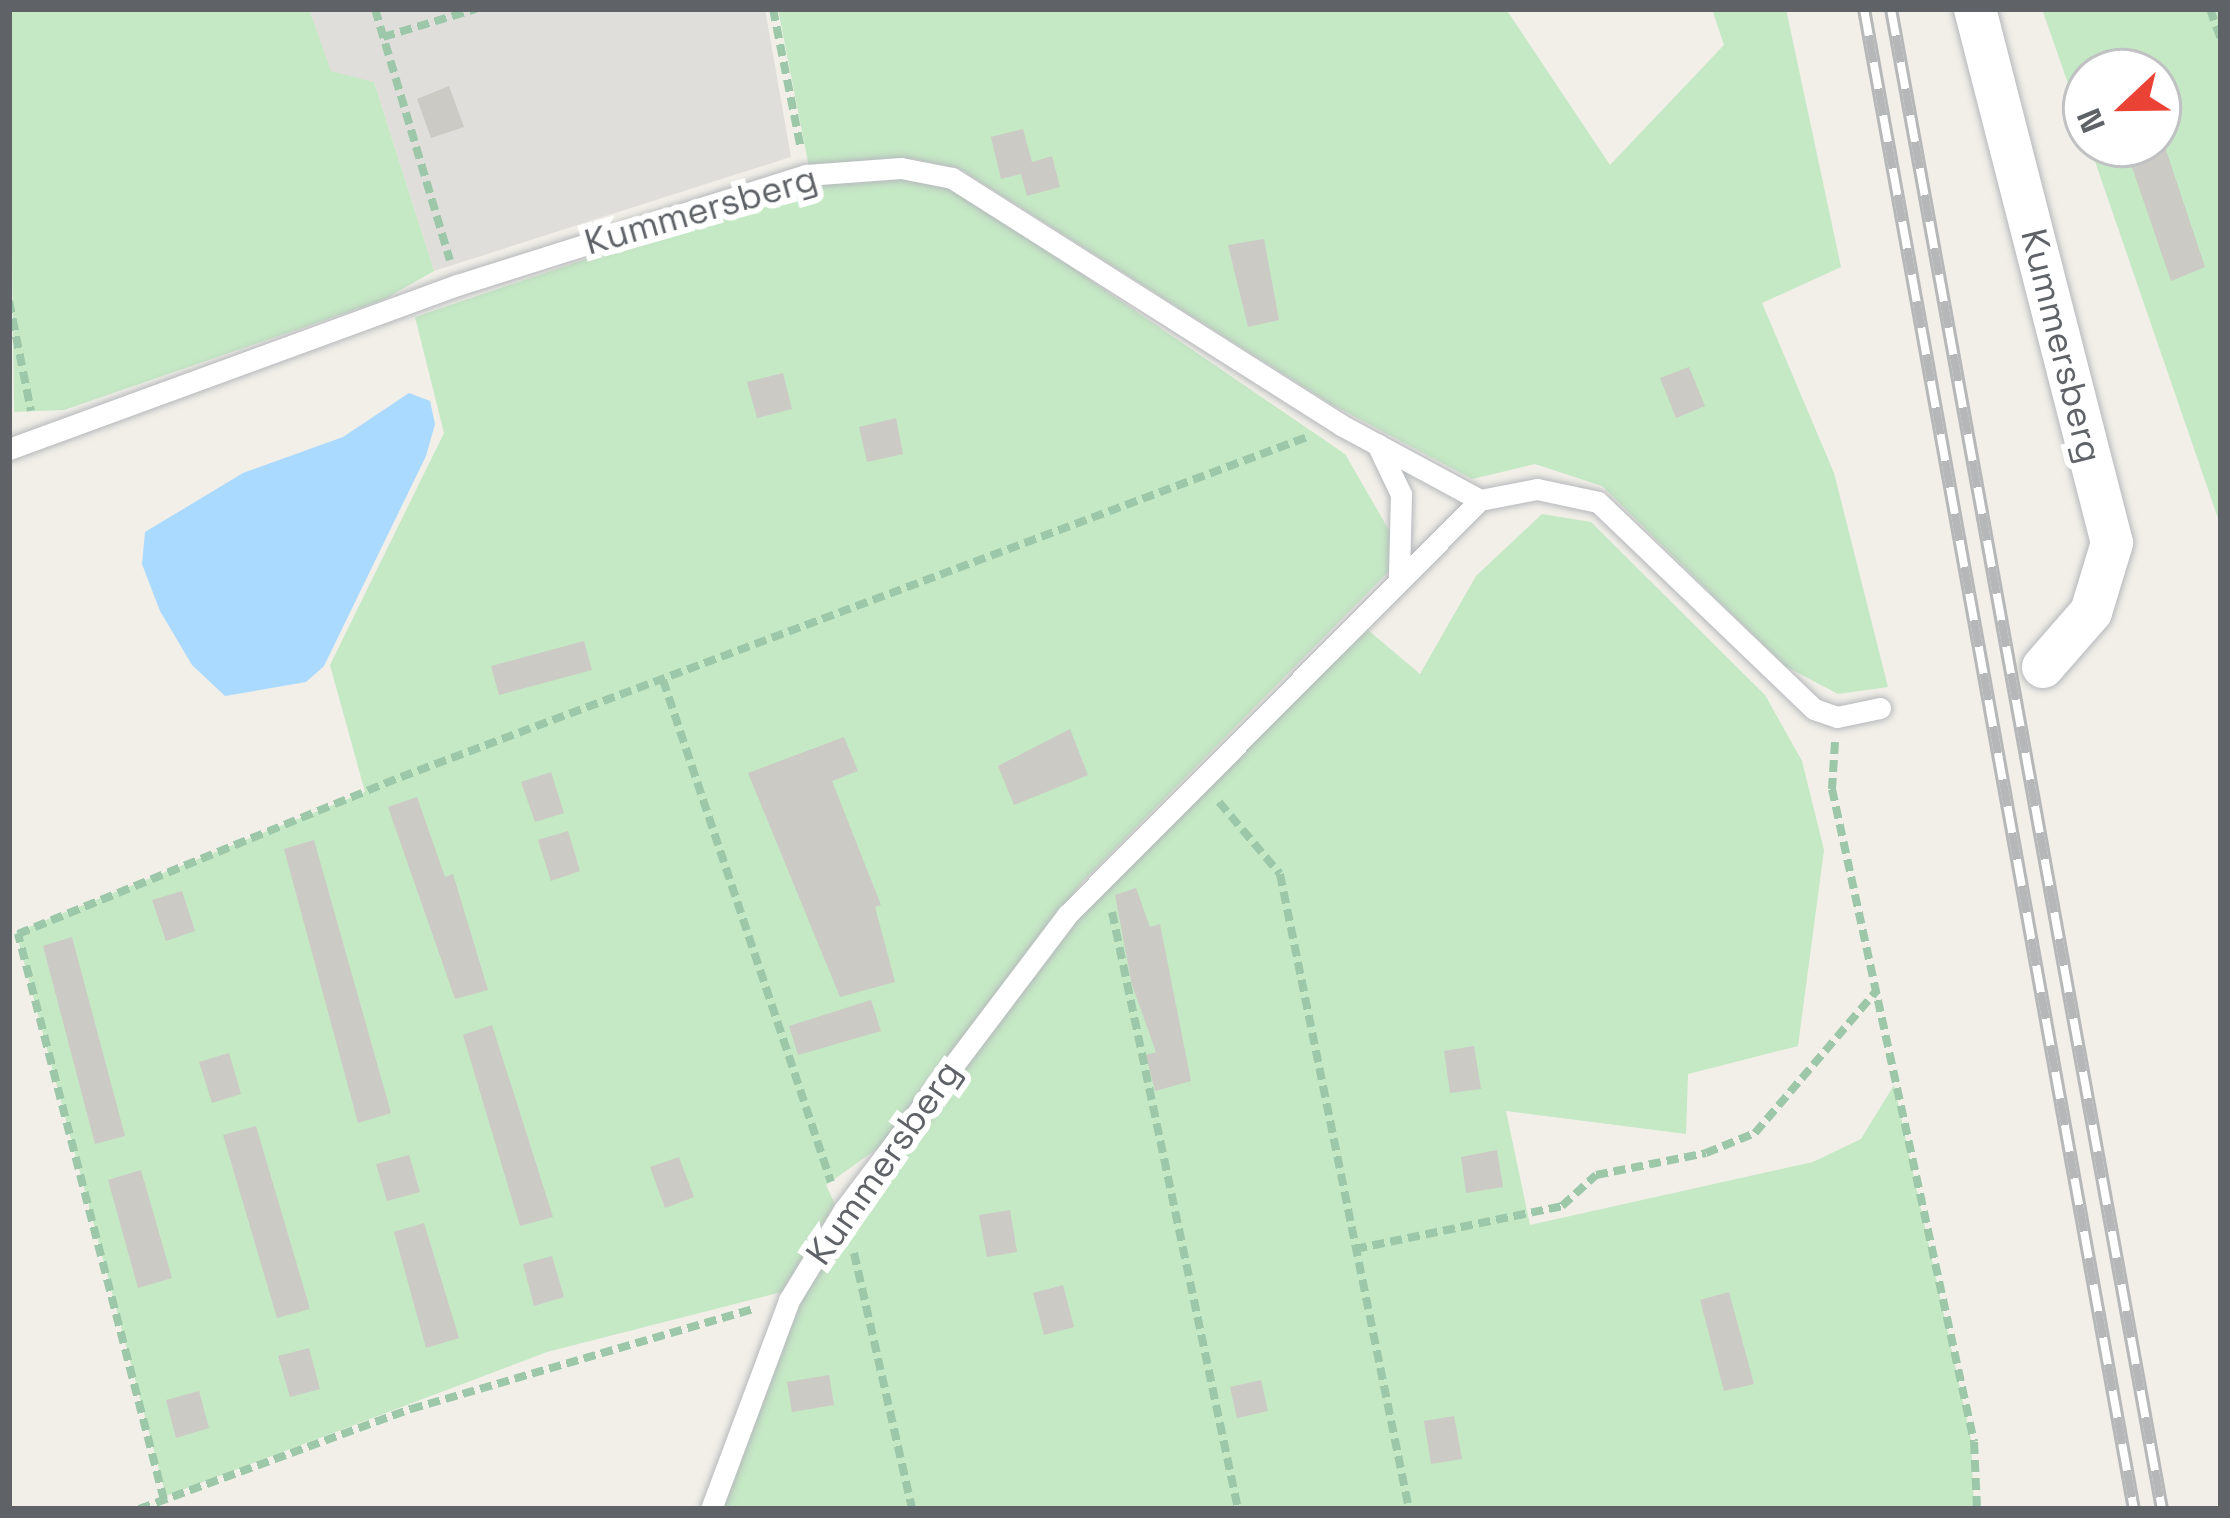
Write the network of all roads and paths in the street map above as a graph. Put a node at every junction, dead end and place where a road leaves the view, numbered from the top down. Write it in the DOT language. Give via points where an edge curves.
graph roads {
  1 [pos="375,9"];
  2 [pos="476,9"];
  3 [pos="773,9"];
  4 [pos="1976,9"];
  5 [pos="2210,9"];
  6 [pos="383,37"];
  7 [pos="2221,39"];
  8 [pos="806,175"];
  9 [pos="457,285"];
  10 [pos="9,301"];
  11 [pos="1341,425"];
  12 [pos="37,442"];
  13 [pos="1377,443"];
  14 [pos="9,449"];
  15 [pos="1480,500"];
  16 [pos="1399,576"];
  17 [pos="2043,667"];
  18 [pos="663,680"];
  19 [pos="1880,708"];
  20 [pos="1837,717"];
  21 [pos="1201,781"];
  22 [pos="1104,874"];
  23 [pos="1877,989"];
  24 [pos="844,1210"];
  25 [pos="1355,1249"];
  26 [pos="789,1300"];
  27 [pos="164,1500"];
  28 [pos="139,1509"];
  29 [pos="710,1509"];
  30 [pos="913,1509"];
  31 [pos="1238,1509"];
  32 [pos="1409,1509"];
  33 [pos="1977,1509"];
  1 -- 6 [label="path"];
  2 -- 6 [label="path"];
  3 -- 8 [label="path"];
  4 -- 17 [label="street, Kummersberg" via="2112,543 2091,612"];
  5 -- 7 [label="path"];
  6 -- 9 [label="path"];
  8 -- 9 [label="lane, Kummersberg"];
  8 -- 11 [label="lane, Kummersberg" via="901,169 952,178"];
  9 -- 12 [label="lane, Kummersberg"];
  10 -- 12 [label="path"];
  11 -- 13 [label="lane, Kummersberg"];
  11 -- 18 [label="path" via="972,557"];
  12 -- 14 [label="lane, Kummersberg"];
  13 -- 15 [label="lane, Kummersberg"];
  13 -- 16 [label="lane" via="1400,494"];
  15 -- 16 [label="lane, Kummersberg"];
  15 -- 20 [label="lane" via="1537,489 1598,502 1814,709"];
  16 -- 21 [label="lane, Kummersberg"];
  18 -- 24 [label="path"];
  18 -- 27 [label="path" via="18,934"];
  19 -- 20 [label="lane"];
  20 -- 23 [label="path" via="1832,789"];
  21 -- 22 [label="lane, Kummersberg"];
  21 -- 25 [label="path" via="1280,874"];
  22 -- 24 [label="lane, Kummersberg"];
  22 -- 31 [label="path"];
  23 -- 25 [label="path" via="1755,1133 1706,1153 1596,1175 1562,1206"];
  23 -- 33 [label="path" via="1975,1442"];
  24 -- 26 [label="lane, Kummersberg"];
  24 -- 30 [label="path"];
  25 -- 32 [label="path"];
  26 -- 27 [label="path" via="411,1409"];
  26 -- 29 [label="lane, Kummersberg"];
  27 -- 28 [label="path"];
}
